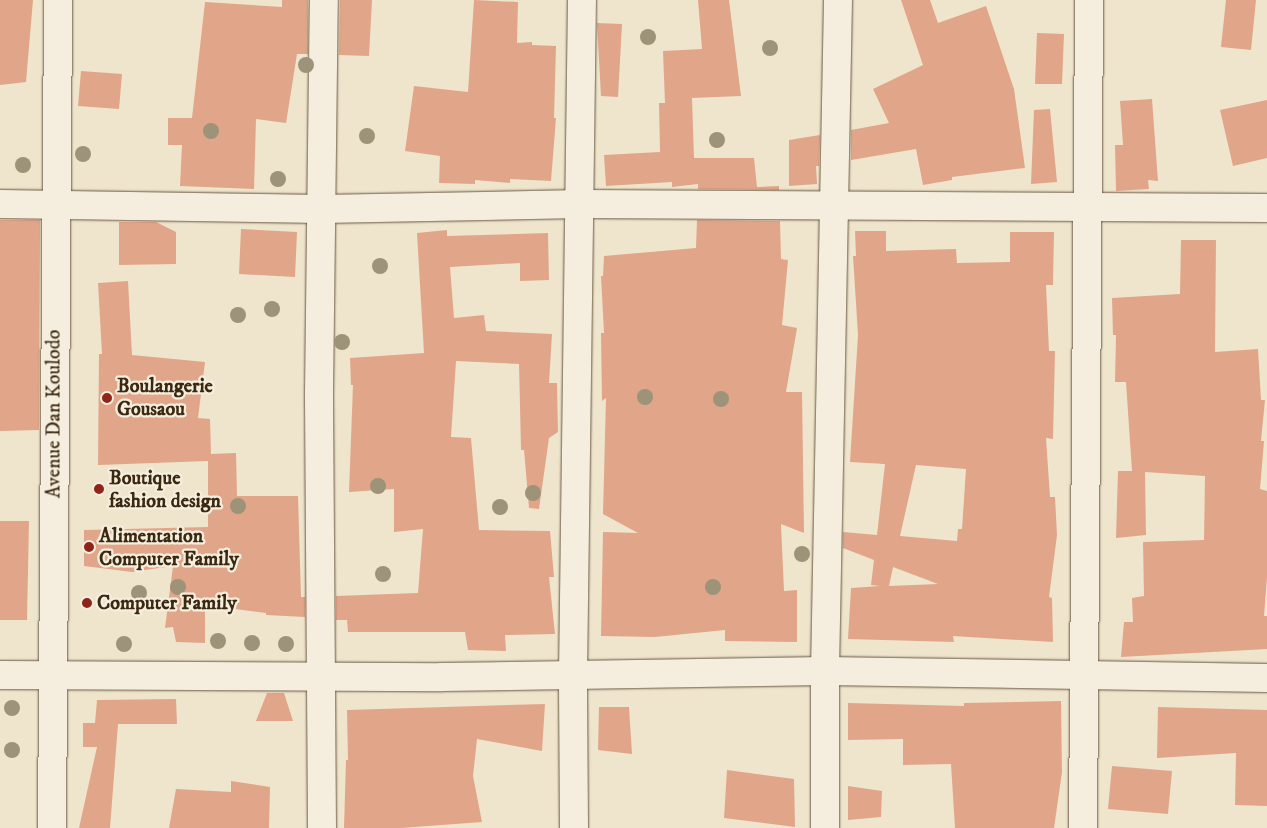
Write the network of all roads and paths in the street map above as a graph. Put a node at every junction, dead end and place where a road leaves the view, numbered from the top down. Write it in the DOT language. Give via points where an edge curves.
graph roads {
  1 [pos="58,0"];
  2 [pos="324,0"];
  3 [pos="582,0"];
  4 [pos="838,0"];
  5 [pos="1088,0"];
  6 [pos="0,204"];
  7 [pos="55,204"];
  8 [pos="580,204"];
  9 [pos="835,204"];
  10 [pos="1088,206"];
  11 [pos="1267,208"];
  12 [pos="322,209"];
  13 [pos="825,671"];
  14 [pos="0,675"];
  15 [pos="52,675"];
  16 [pos="573,675"];
  17 [pos="1082,676"];
  18 [pos="321,677"];
  19 [pos="1267,678"];
  20 [pos="52,828"];
  21 [pos="322,828"];
  22 [pos="574,828"];
  23 [pos="825,828"];
  24 [pos="1083,828"];
  1 -- 7 [label="street, Avenue Dan Koulodo"];
  2 -- 12 [label="street"];
  3 -- 8 [label="street"];
  4 -- 9 [label="street"];
  5 -- 10 [label="street"];
  6 -- 7 [label="street"];
  7 -- 12 [label="street"];
  7 -- 15 [label="street, Avenue Dan Koulodo"];
  8 -- 9 [label="street"];
  8 -- 12 [label="street"];
  8 -- 16 [label="street"];
  9 -- 10 [label="street"];
  9 -- 13 [label="street"];
  10 -- 11 [label="street"];
  10 -- 17 [label="street"];
  12 -- 18 [label="street" via="319,392"];
  13 -- 16 [label="street"];
  13 -- 17 [label="street"];
  13 -- 23 [label="street"];
  14 -- 15 [label="street"];
  15 -- 18 [label="street"];
  15 -- 20 [label="street, Avenue Dan Koulodo"];
  16 -- 18 [label="street"];
  16 -- 22 [label="street"];
  17 -- 19 [label="street"];
  17 -- 24 [label="street"];
  18 -- 21 [label="street"];
}
